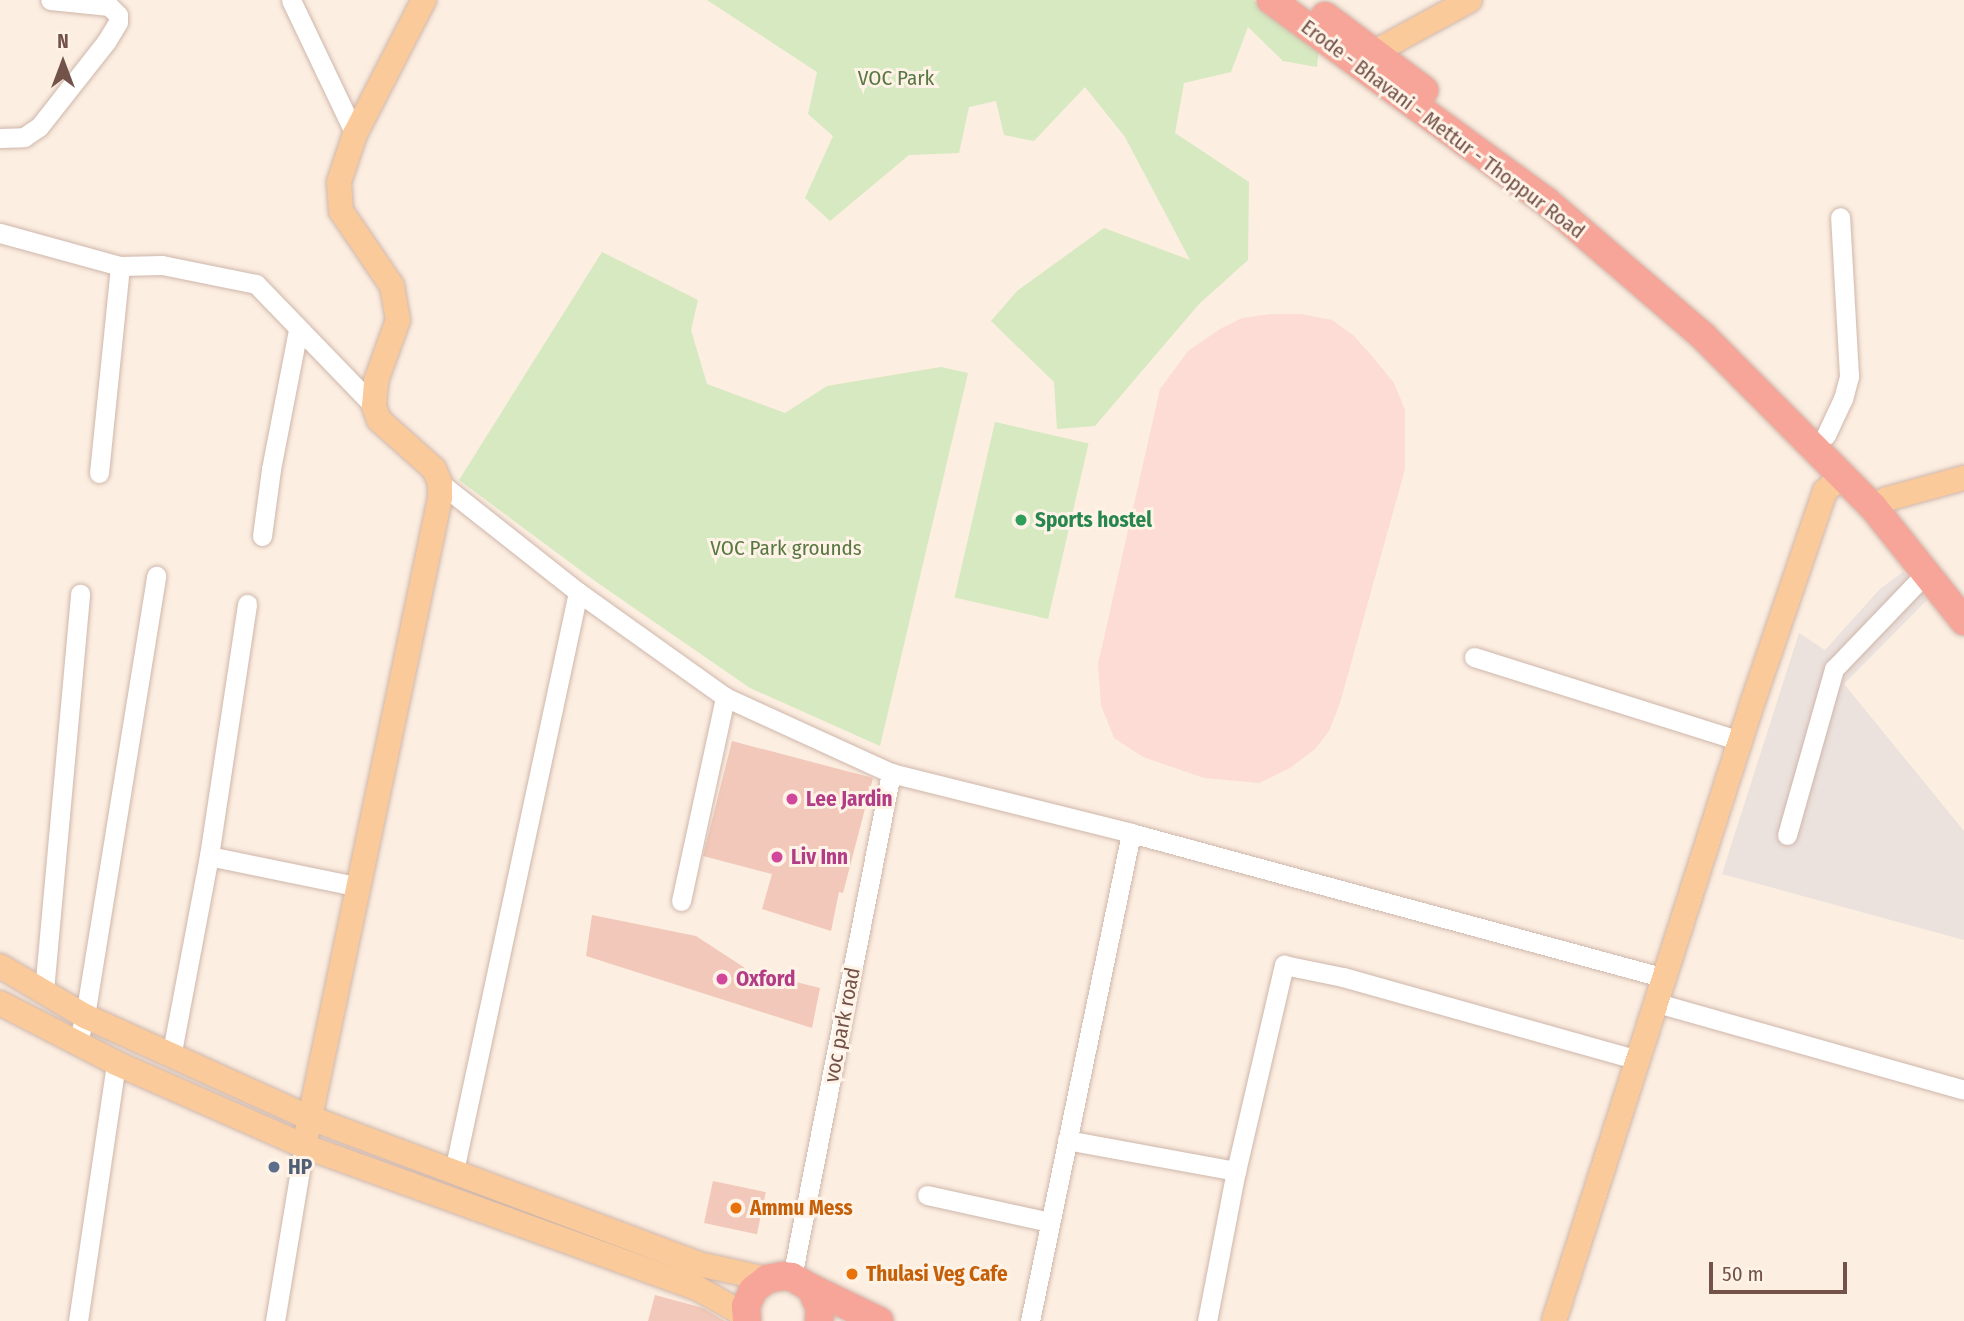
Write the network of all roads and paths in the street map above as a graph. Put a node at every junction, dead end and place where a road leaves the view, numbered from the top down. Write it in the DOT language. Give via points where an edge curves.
graph roads {
  1 [pos="50,0"];
  2 [pos="291,0"];
  3 [pos="424,0"];
  4 [pos="1270,0"];
  5 [pos="1302,0"];
  6 [pos="1469,0"];
  7 [pos="1365,57"];
  8 [pos="355,134"];
  9 [pos="0,138"];
  10 [pos="1840,217"];
  11 [pos="0,233"];
  12 [pos="120,266"];
  13 [pos="298,330"];
  14 [pos="374,407"];
  15 [pos="1826,435"];
  16 [pos="99,473"];
  17 [pos="1841,477"];
  18 [pos="1964,478"];
  19 [pos="440,483"];
  20 [pos="1880,503"];
  21 [pos="262,536"];
  22 [pos="1926,573"];
  23 [pos="156,576"];
  24 [pos="578,592"];
  25 [pos="80,594"];
  26 [pos="1964,597"];
  27 [pos="247,604"];
  28 [pos="1964,621"];
  29 [pos="1474,657"];
  30 [pos="725,697"];
  31 [pos="1740,741"];
  32 [pos="891,773"];
  33 [pos="1130,834"];
  34 [pos="1787,835"];
  35 [pos="209,856"];
  36 [pos="360,887"];
  37 [pos="681,901"];
  38 [pos="0,966"];
  39 [pos="1665,978"];
  40 [pos="44,991"];
  41 [pos="0,1003"];
  42 [pos="1657,1003"];
  43 [pos="85,1016"];
  44 [pos="77,1043"];
  45 [pos="171,1057"];
  46 [pos="1639,1060"];
  47 [pos="116,1063"];
  48 [pos="1964,1090"];
  49 [pos="308,1116"];
  50 [pos="1067,1140"];
  51 [pos="303,1146"];
  52 [pos="454,1171"];
  53 [pos="1236,1171"];
  54 [pos="927,1195"];
  55 [pos="1050,1222"];
  56 [pos="790,1282"];
  57 [pos="746,1318"];
  58 [pos="78,1321"];
  59 [pos="275,1321"];
  60 [pos="818,1321"];
  61 [pos="879,1321"];
  62 [pos="1030,1321"];
  63 [pos="1207,1321"];
  64 [pos="1554,1321"];
  1 -- 9 [label="street" via="109,6 118,15 115,29 39,127 24,136"];
  2 -- 8 [label="street"];
  3 -- 8 [label="main road"];
  4 -- 7 [label="highway, Erode - Bhavani - Mettur - Thoppur Road"];
  5 -- 7 [label="highway, Erode - Bhavani - Mettur - Thoppur Road"];
  6 -- 7 [label="main road"];
  7 -- 15 [label="highway, Erode - Bhavani - Mettur - Thoppur Road" via="1555,191 1709,320"];
  7 -- 17 [label="highway, Erode - Bhavani - Mettur - Thoppur Road" via="1556,210 1703,336"];
  8 -- 14 [label="main road" via="339,181 341,211 393,286 398,320 376,380"];
  10 -- 15 [label="street" via="1849,376"];
  11 -- 12 [label="street"];
  12 -- 13 [label="street" via="162,265 256,284"];
  12 -- 16 [label="street"];
  13 -- 14 [label="street"];
  13 -- 21 [label="street"];
  14 -- 19 [label="main road" via="379,420 434,469"];
  15 -- 20 [label="highway, Erode - Bhavani - Mettur - Thoppur Road"];
  17 -- 20 [label="highway, Erode - Bhavani - Mettur - Thoppur Road"];
  17 -- 31 [label="main road" via="1825,491"];
  18 -- 20 [label="main road"];
  19 -- 24 [label="street"];
  19 -- 36 [label="main road"];
  20 -- 22 [label="highway, Erode - Bhavani - Mettur - Thoppur Road"];
  20 -- 26 [label="highway, Erode - Bhavani - Mettur - Thoppur Road"];
  22 -- 28 [label="highway, Erode - Bhavani - Mettur - Thoppur Road"];
  22 -- 34 [label="street" via="1834,669"];
  23 -- 43 [label="street"];
  24 -- 30 [label="street"];
  24 -- 52 [label="street"];
  25 -- 40 [label="street"];
  27 -- 35 [label="street"];
  29 -- 31 [label="street"];
  30 -- 32 [label="street"];
  30 -- 37 [label="street"];
  31 -- 39 [label="main road"];
  32 -- 33 [label="street"];
  32 -- 56 [label="street, voc park road"];
  33 -- 39 [label="street"];
  33 -- 50 [label="street"];
  35 -- 36 [label="street"];
  35 -- 45 [label="street"];
  36 -- 49 [label="main road"];
  38 -- 40 [label="main road"];
  39 -- 42 [label="main road"];
  40 -- 43 [label="main road"];
  41 -- 44 [label="main road"];
  42 -- 46 [label="main road"];
  42 -- 48 [label="street"];
  43 -- 44 [label="street"];
  43 -- 45 [label="main road"];
  44 -- 47 [label="main road"];
  45 -- 49 [label="main road"];
  46 -- 53 [label="street" via="1343,977 1284,965"];
  46 -- 64 [label="main road"];
  47 -- 51 [label="main road"];
  47 -- 58 [label="street"];
  49 -- 51 [label="main road"];
  49 -- 52 [label="main road"];
  50 -- 53 [label="street"];
  50 -- 55 [label="street"];
  51 -- 57 [label="main road" via="697,1288"];
  51 -- 59 [label="street"];
  52 -- 56 [label="main road" via="699,1264"];
  53 -- 63 [label="street"];
  54 -- 55 [label="street"];
  55 -- 62 [label="street"];
  56 -- 57 [label="highway" via="748,1298"];
  56 -- 60 [label="highway" via="820,1308"];
  56 -- 61 [label="highway"];
}
